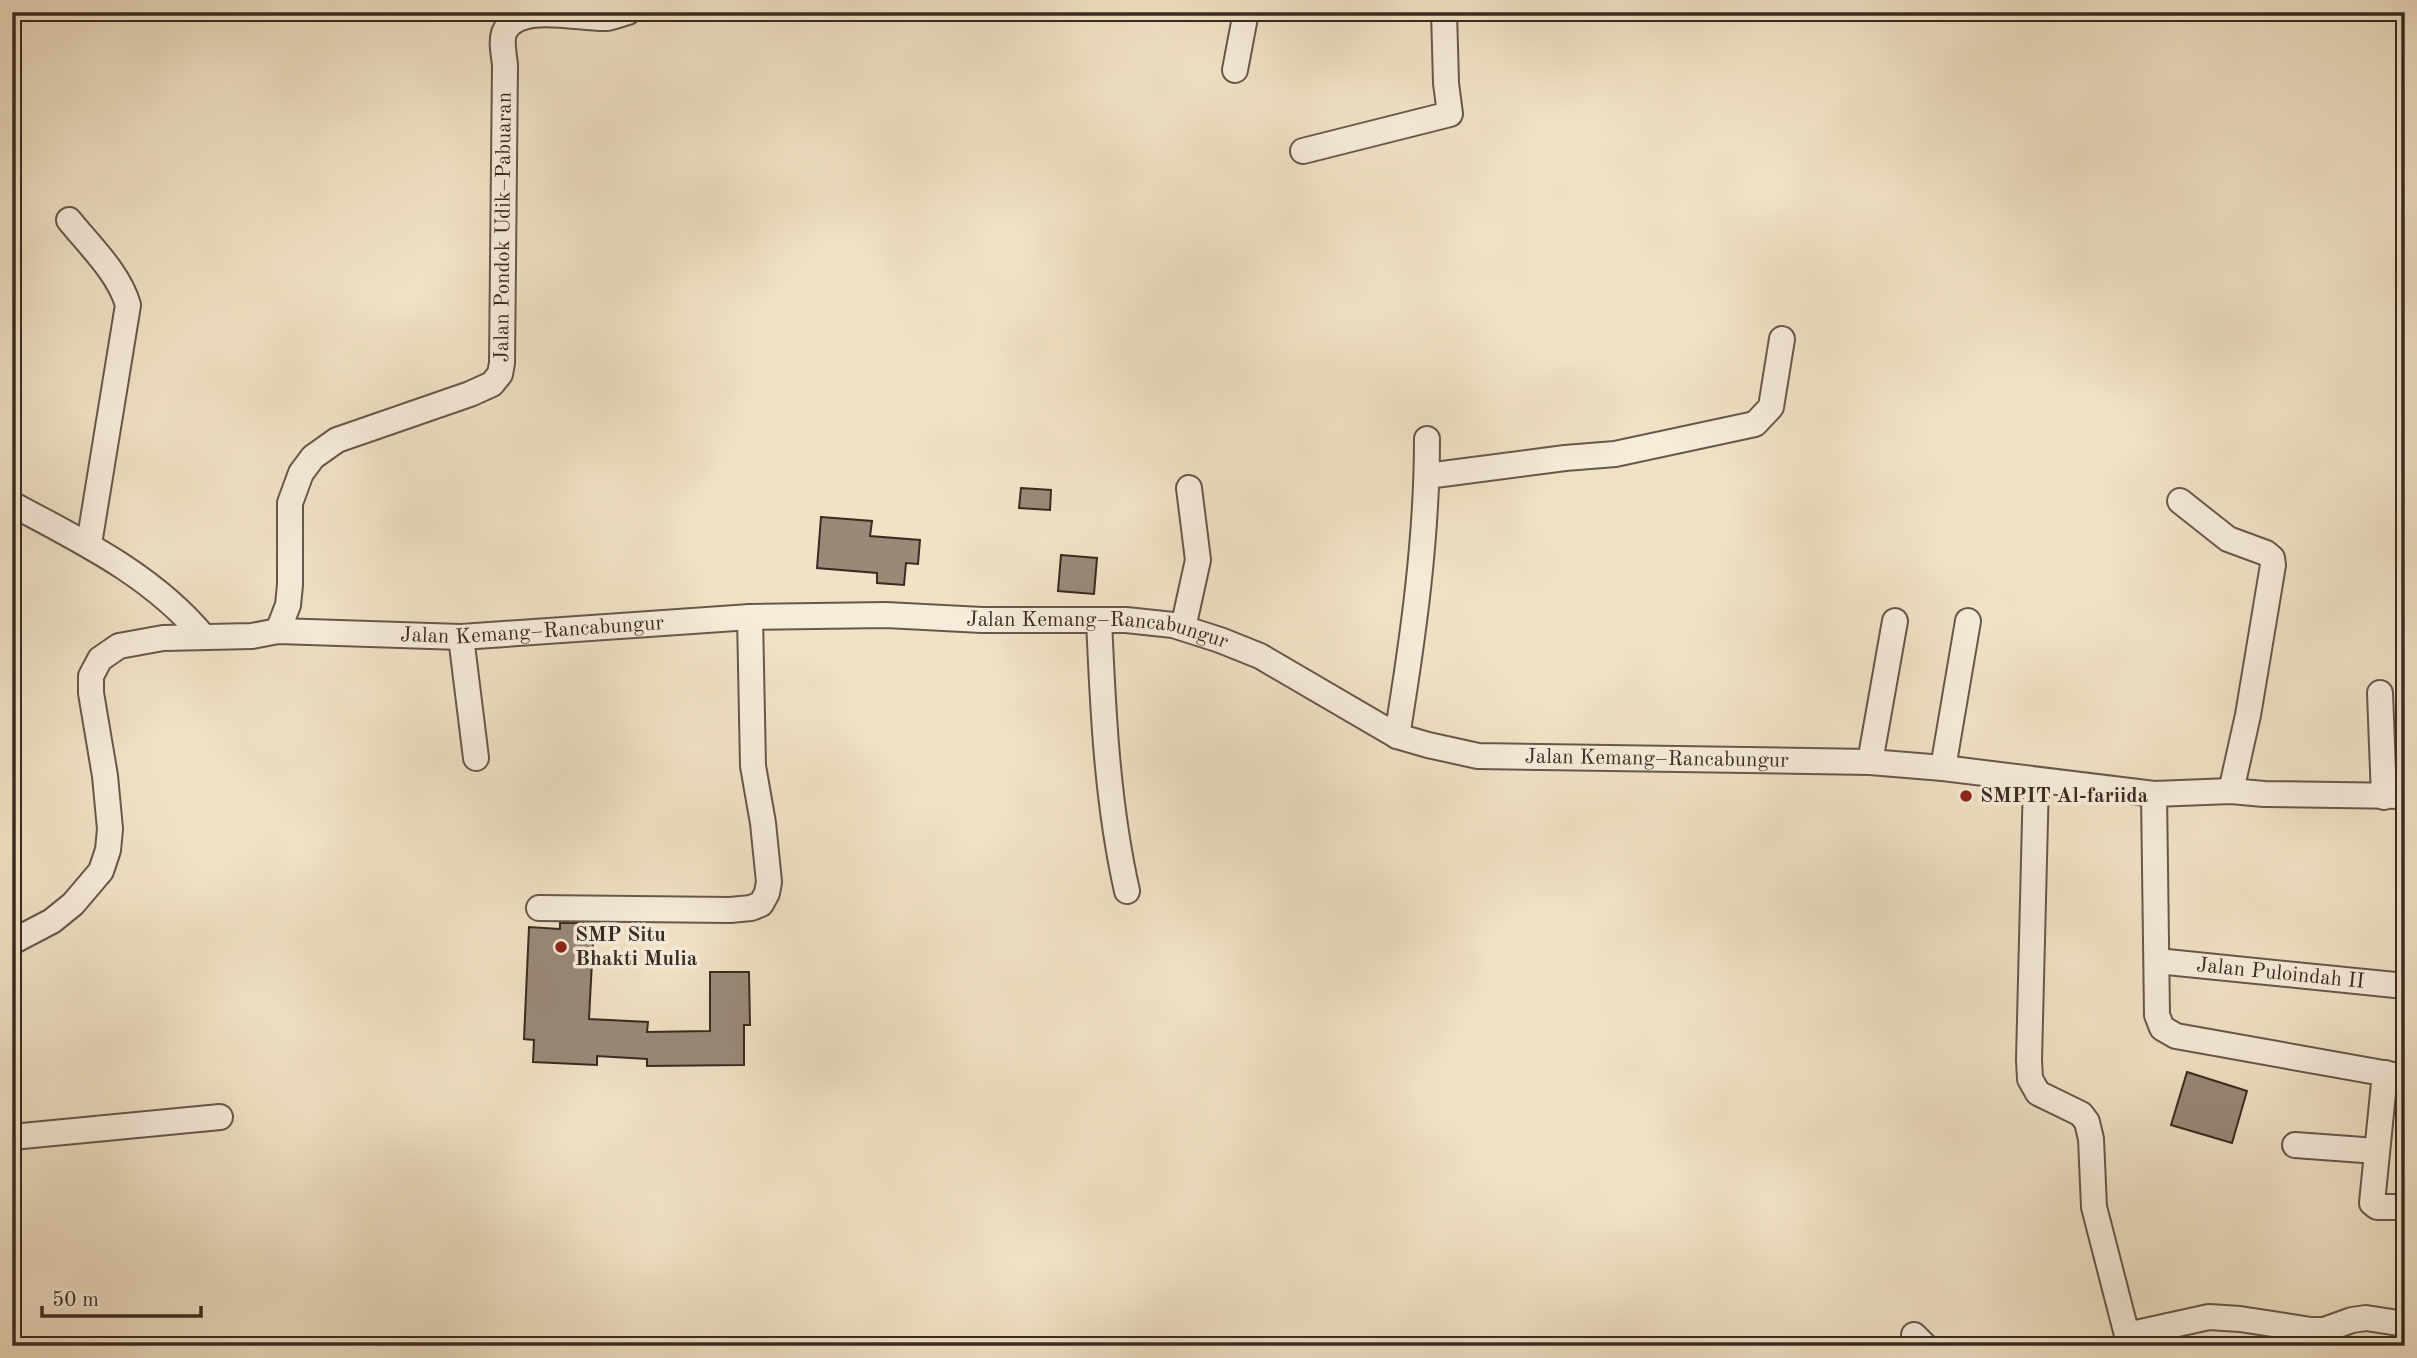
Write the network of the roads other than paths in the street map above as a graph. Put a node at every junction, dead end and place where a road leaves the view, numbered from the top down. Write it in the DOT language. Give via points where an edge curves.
graph roads {
  1 [pos="628,12"];
  2 [pos="1246,12"];
  3 [pos="1444,12"];
  4 [pos="1235,70"];
  5 [pos="1303,151"];
  6 [pos="69,220"];
  7 [pos="1782,339"];
  8 [pos="1427,439"];
  9 [pos="1427,476"];
  10 [pos="1189,488"];
  11 [pos="2180,500"];
  12 [pos="12,504"];
  13 [pos="89,544"];
  14 [pos="750,617"];
  15 [pos="1099,620"];
  16 [pos="1895,621"];
  17 [pos="1968,621"];
  18 [pos="1183,628"];
  19 [pos="278,631"];
  20 [pos="203,636"];
  21 [pos="461,637"];
  22 [pos="2380,693"];
  23 [pos="1397,736"];
  24 [pos="476,758"];
  25 [pos="1870,762"];
  26 [pos="1943,768"];
  27 [pos="2036,780"];
  28 [pos="2231,790"];
  29 [pos="2154,794"];
  30 [pos="2394,797"];
  31 [pos="1127,891"];
  32 [pos="539,908"];
  33 [pos="12,942"];
  34 [pos="2157,961"];
  35 [pos="2405,986"];
  36 [pos="2395,1075"];
  37 [pos="220,1117"];
  38 [pos="12,1137"];
  39 [pos="2295,1145"];
  40 [pos="2377,1151"];
  41 [pos="2404,1207"];
  42 [pos="2405,1324"];
  43 [pos="2127,1341"];
  1 -- 19 [label="street, Jalan Pondok Udik–Pabuaran" via="608,18 523,16 505,32 499,374 492,384 470,394 337,440 313,457 301,472 290,503 290,584"];
  2 -- 4 [label="street"];
  3 -- 5 [label="street" via="1450,114"];
  6 -- 13 [label="street" via="105,264 128,305"];
  7 -- 9 [label="street" via="1771,407 1755,425 1615,454"];
  8 -- 9 [label="street"];
  9 -- 23 [label="street" via="1414,632"];
  10 -- 18 [label="street" via="1198,561"];
  11 -- 28 [label="street" via="2228,539 2272,558 2248,715"];
  12 -- 13 [label="street"];
  13 -- 20 [label="street" via="143,579"];
  14 -- 15 [label="street, Jalan Kemang–Rancabungur"];
  14 -- 21 [label="street, Jalan Kemang–Rancabungur"];
  14 -- 32 [label="street" via="753,766 769,882 761,904 730,910"];
  15 -- 18 [label="street, Jalan Kemang–Rancabungur"];
  15 -- 31 [label="street" via="1110,797"];
  16 -- 25 [label="street"];
  17 -- 26 [label="street"];
  18 -- 23 [label="street, Jalan Kemang–Rancabungur" via="1259,656"];
  19 -- 20 [label="street, Jalan Kemang–Rancabungur"];
  19 -- 21 [label="street, Jalan Kemang–Rancabungur"];
  20 -- 33 [label="street, Jalan Kemang–Rancabungur" via="119,646 100,659 91,676 90,693 105,776 108,850 101,871 73,904"];
  21 -- 24 [label="street"];
  22 -- 30 [label="street"];
  23 -- 25 [label="street, Jalan Kemang–Rancabungur" via="1478,756"];
  25 -- 26 [label="street, Jalan Kemang–Rancabungur"];
  26 -- 27 [label="street, Jalan Kemang–Rancabungur"];
  27 -- 29 [label="street, Jalan Kemang–Rancabungur"];
  27 -- 43 [label="street" via="2030,1079 2038,1093 2081,1114 2087,1122 2094,1207"];
  28 -- 29 [label="street, Jalan Kemang–Rancabungur"];
  28 -- 30 [label="street, Jalan Kemang–Rancabungur"];
  29 -- 34 [label="street"];
  34 -- 35 [label="street, Jalan Puloindah II"];
  34 -- 36 [label="street" via="2157,1015 2162,1028 2176,1036"];
  36 -- 40 [label="street"];
  37 -- 38 [label="street"];
  39 -- 40 [label="street"];
  40 -- 41 [label="street" via="2372,1203"];
  42 -- 43 [label="street" via="2366,1318 2311,1330 2208,1317"];
}
